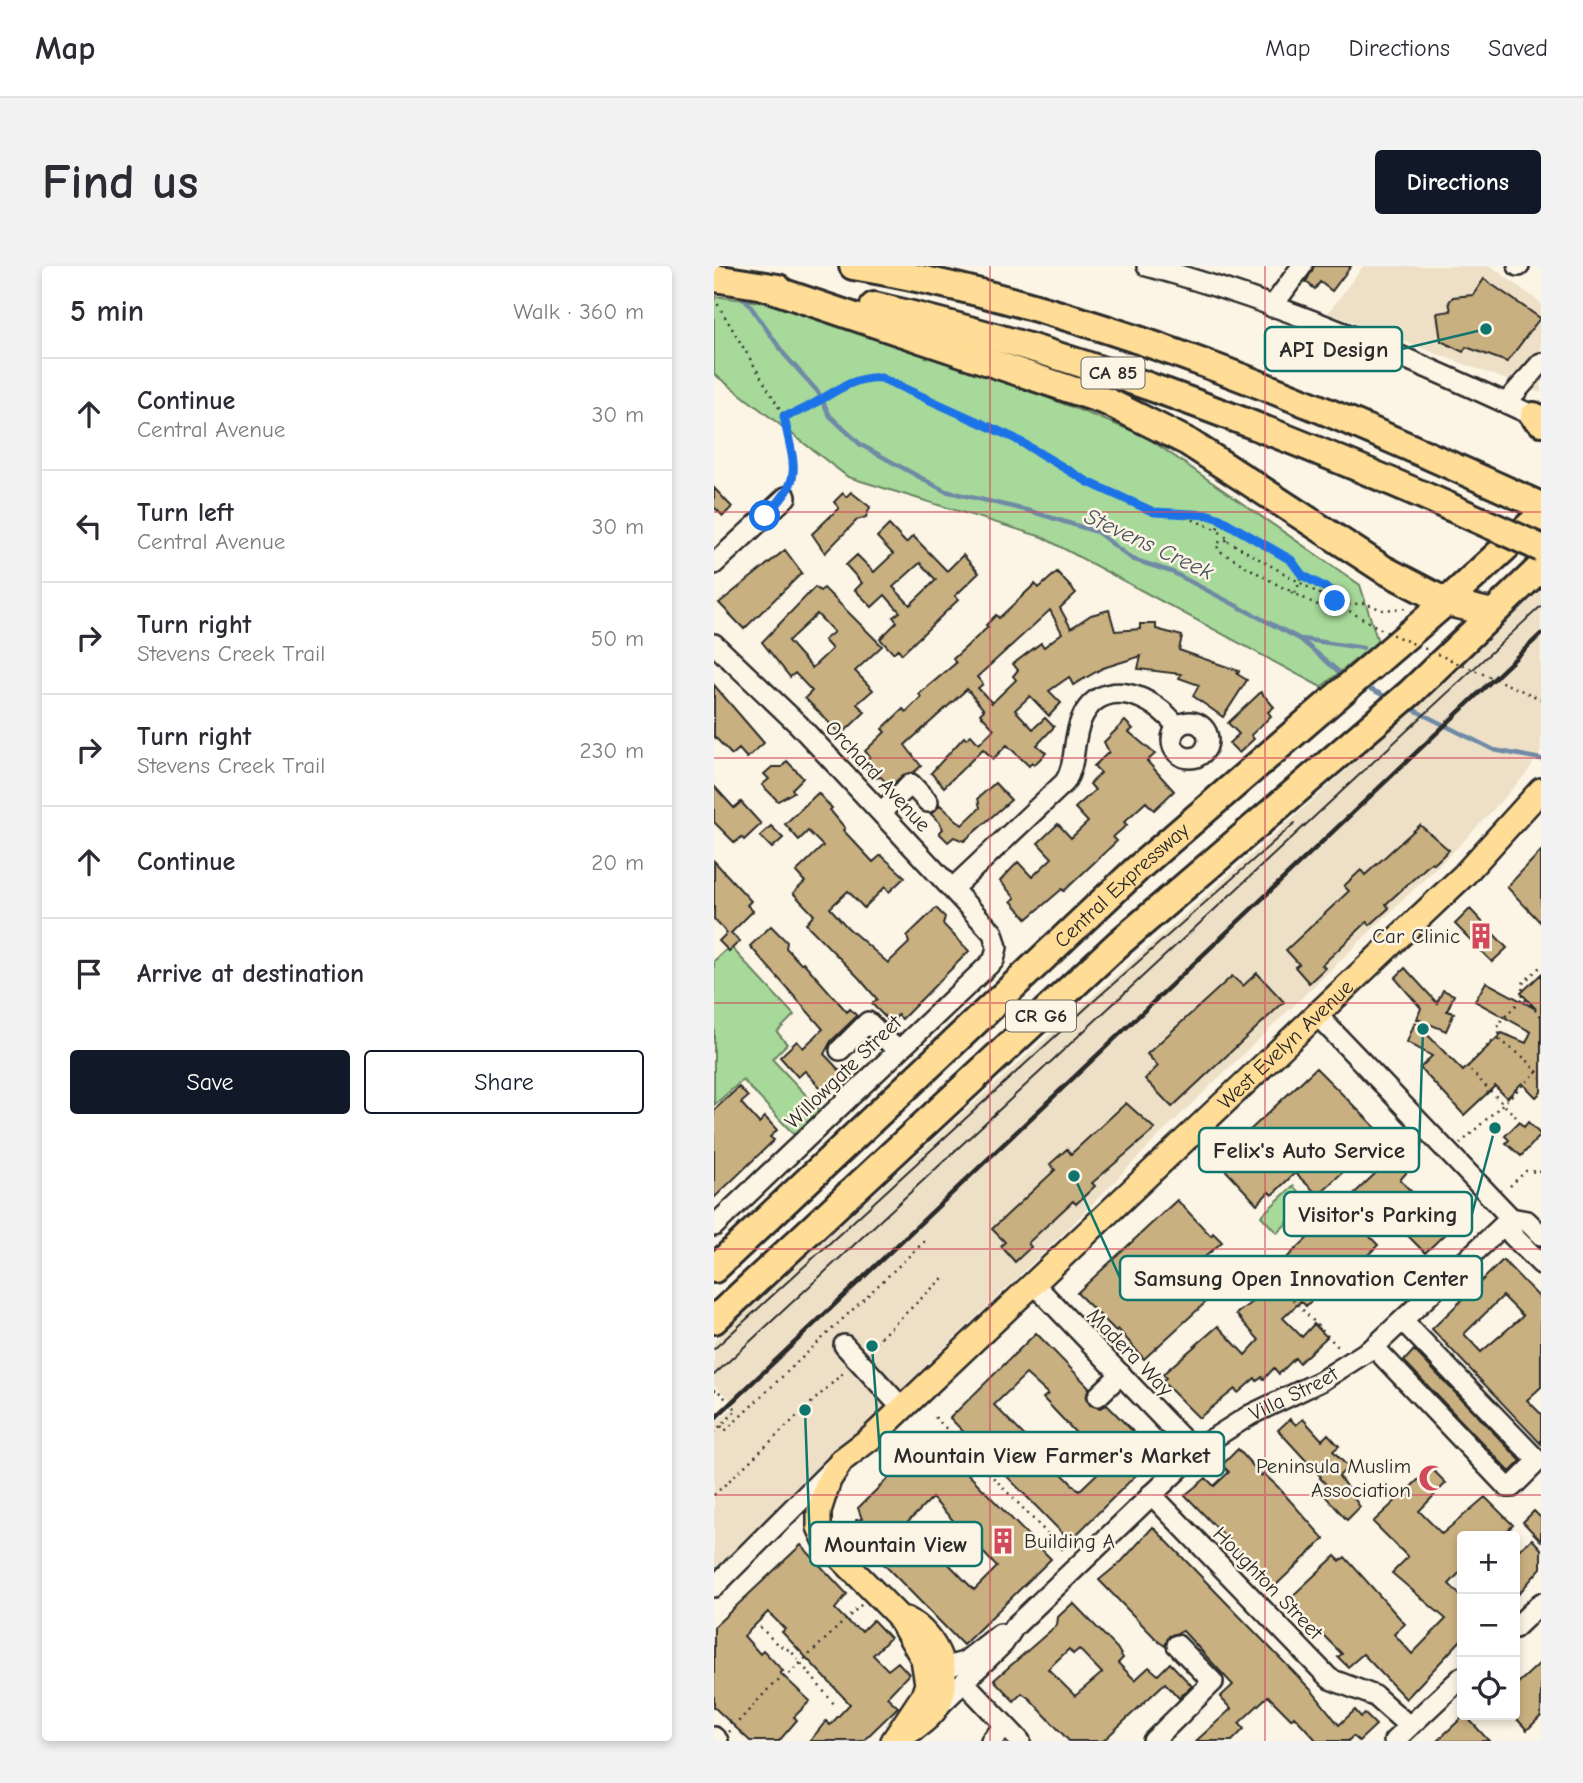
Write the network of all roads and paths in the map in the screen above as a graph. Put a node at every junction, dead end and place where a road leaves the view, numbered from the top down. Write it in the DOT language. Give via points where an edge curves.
graph roads {
  1 [pos="853,266"];
  2 [pos="1147,266"];
  3 [pos="1301,266"];
  4 [pos="714,278"];
  5 [pos="763,286"];
  6 [pos="714,297"];
  7 [pos="1272,307"];
  8 [pos="1541,363"];
  9 [pos="1506,403"];
  10 [pos="784,416"];
  11 [pos="1539,418"];
  12 [pos="786,497"];
  13 [pos="1541,506"];
  14 [pos="1177,513"];
  15 [pos="1541,515"];
  16 [pos="1220,519"];
  17 [pos="1217,530"];
  18 [pos="1228,541"];
  19 [pos="1541,548"];
  20 [pos="714,564"];
  21 [pos="1541,567"];
  22 [pos="1384,569"];
  23 [pos="1302,575"];
  24 [pos="1289,591"];
  25 [pos="1335,601"];
  26 [pos="1446,602"];
  27 [pos="1410,608"];
  28 [pos="1492,613"];
  29 [pos="714,644"];
  30 [pos="1375,664"];
  31 [pos="1541,699"];
  32 [pos="1177,727"];
  33 [pos="1541,790"];
  34 [pos="928,802"];
  35 [pos="881,812"];
  36 [pos="953,888"];
  37 [pos="997,947"];
  38 [pos="1541,966"];
  39 [pos="1523,998"];
  40 [pos="1317,1015"];
  41 [pos="1541,1016"];
  42 [pos="1500,1040"];
  43 [pos="840,1050"];
  44 [pos="898,1051"];
  45 [pos="1541,1068"];
  46 [pos="1536,1073"];
  47 [pos="1541,1078"];
  48 [pos="1503,1104"];
  49 [pos="1517,1118"];
  50 [pos="1450,1154"];
  51 [pos="1541,1172"];
  52 [pos="1510,1186"];
  53 [pos="1511,1218"];
  54 [pos="714,1226"];
  55 [pos="1541,1235"];
  56 [pos="928,1238"];
  57 [pos="1259,1264"];
  58 [pos="1541,1265"];
  59 [pos="714,1269"];
  60 [pos="946,1275"];
  61 [pos="1033,1283"];
  62 [pos="714,1320"];
  63 [pos="1403,1321"];
  64 [pos="1374,1347"];
  65 [pos="851,1352"];
  66 [pos="1350,1365"];
  67 [pos="1121,1374"];
  68 [pos="714,1391"];
  69 [pos="1098,1396"];
  70 [pos="902,1408"];
  71 [pos="935,1417"];
  72 [pos="721,1426"];
  73 [pos="714,1432"];
  74 [pos="871,1438"];
  75 [pos="1195,1452"];
  76 [pos="842,1460"];
  77 [pos="1151,1494"];
  78 [pos="714,1495"];
  79 [pos="826,1509"];
  80 [pos="784,1520"];
  81 [pos="1073,1570"];
  82 [pos="714,1587"];
  83 [pos="874,1591"];
  84 [pos="1541,1603"];
  85 [pos="1520,1623"];
  86 [pos="760,1627"];
  87 [pos="1014,1627"];
  88 [pos="1177,1645"];
  89 [pos="800,1664"];
  90 [pos="935,1670"];
  91 [pos="1457,1681"];
  92 [pos="965,1683"];
  93 [pos="834,1704"];
  94 [pos="935,1710"];
  95 [pos="1005,1726"];
  96 [pos="1399,1736"];
  97 [pos="719,1738"];
  98 [pos="895,1741"];
  99 [pos="992,1741"];
  100 [pos="1020,1741"];
  101 [pos="1153,1741"];
  1 -- 13 [label="highway, CA 85" via="1050,314 1223,369"];
  2 -- 7 [label="street"];
  3 -- 7 [label="street"];
  4 -- 5 [label="highway, CA 85"];
  5 -- 19 [label="highway, CA 85, bridge" via="944,322 1122,376 1245,421"];
  5 -- 22 [label="highway" via="1108,401 1188,442"];
  6 -- 10 [label="path"];
  7 -- 9 [label="street"];
  8 -- 9 [label="street"];
  9 -- 11 [label="street"];
  10 -- 12 [label="path" via="794,475"];
  10 -- 14 [label="path" via="850,383 881,378 1014,438 1088,482 1154,512"];
  12 -- 20 [label="street"];
  14 -- 16 [label="path"];
  14 -- 17 [label="path"];
  15 -- 26 [label="highway, Central Expressway / CR G6"];
  16 -- 17 [label="path"];
  16 -- 23 [label="path" via="1291,560"];
  17 -- 18 [label="path"];
  18 -- 24 [label="path" via="1217,543 1217,550"];
  18 -- 31 [label="path, bridge" via="1384,631"];
  21 -- 28 [label="highway, Central Expressway / CR G6"];
  22 -- 26 [label="highway"];
  22 -- 27 [label="highway" via="1404,587"];
  23 -- 24 [label="path" via="1296,592"];
  23 -- 25 [label="path" via="1335,593"];
  24 -- 25 [label="path" via="1324,608"];
  25 -- 27 [label="path" via="1383,610"];
  26 -- 28 [label="highway"];
  26 -- 30 [label="highway, Central Expressway / CR G6"];
  27 -- 30 [label="highway" via="1405,623"];
  28 -- 62 [label="highway, Central Expressway / CR G6" via="1410,693 1157,908"];
  29 -- 35 [label="street, Orchard Avenue"];
  30 -- 59 [label="highway, Central Expressway / CR G6" via="1137,869"];
  32 -- 36 [label="street" via="1142,696 1127,692 1095,702 1082,717 1072,770 1065,782"];
  33 -- 40 [label="main road, West Evelyn Avenue" via="1469,870"];
  34 -- 35 [label="street" via="911,784"];
  35 -- 36 [label="street, Orchard Avenue"];
  36 -- 37 [label="street, Orchard Avenue" via="993,933"];
  37 -- 44 [label="street, Willowgate Street" via="994,960"];
  38 -- 39 [label="path" via="1522,984"];
  39 -- 41 [label="path"];
  39 -- 42 [label="path" via="1498,1024"];
  40 -- 50 [label="street"];
  40 -- 61 [label="main road, West Evelyn Avenue"];
  42 -- 46 [label="path" via="1527,1060"];
  42 -- 48 [label="path" via="1494,1039 1467,1067"];
  43 -- 44 [label="street" via="868,1022"];
  44 -- 54 [label="street, Willowgate Street"];
  45 -- 46 [label="path"];
  46 -- 47 [label="path"];
  46 -- 48 [label="path"];
  48 -- 49 [label="path"];
  48 -- 50 [label="path"];
  50 -- 53 [label="street"];
  51 -- 52 [label="path" via="1526,1171"];
  53 -- 55 [label="street" via="1527,1221"];
  53 -- 58 [label="street" via="1512,1235"];
  53 -- 63 [label="street, Villa Street"];
  56 -- 72 [label="path" via="725,1431"];
  57 -- 66 [label="path" via="1339,1345"];
  60 -- 65 [label="path"];
  61 -- 67 [label="street, Madera Way"];
  61 -- 70 [label="main road, West Evelyn Avenue"];
  63 -- 64 [label="street, Villa Street"];
  63 -- 64 [label="street" via="1535,1458 1535,1464 1512,1487 1507,1487"];
  64 -- 66 [label="street, Villa Street"];
  65 -- 70 [label="street"];
  65 -- 78 [label="path"];
  66 -- 75 [label="street, Villa Street" via="1250,1415"];
  67 -- 69 [label="street"];
  67 -- 75 [label="street, Madera Way"];
  68 -- 72 [label="path" via="737,1410"];
  70 -- 74 [label="main road, West Evelyn Avenue"];
  71 -- 81 [label="path" via="1066,1553"];
  72 -- 73 [label="path"];
  74 -- 76 [label="main road, West Evelyn Avenue"];
  74 -- 79 [label="main road, West Evelyn Avenue"];
  75 -- 77 [label="street, Villa Street"];
  76 -- 79 [label="main road" via="829,1480"];
  76 -- 80 [label="street, West Evelyn Avenue" via="807,1491"];
  77 -- 81 [label="street, Villa Street"];
  77 -- 96 [label="street, Houghton Street" via="1311,1662 1330,1679 1376,1696"];
  79 -- 80 [label="street, West Evelyn Avenue"];
  79 -- 83 [label="main road" via="838,1553"];
  80 -- 82 [label="street, West Evelyn Avenue"];
  81 -- 87 [label="street, Villa Street"];
  83 -- 89 [label="path"];
  83 -- 90 [label="main road" via="897,1615 923,1659"];
  84 -- 85 [label="street"];
  86 -- 89 [label="path"];
  87 -- 90 [label="street, Villa Street" via="995,1636 964,1662"];
  87 -- 92 [label="street, Villa Street"];
  88 -- 101 [label="street" via="1213,1682"];
  89 -- 93 [label="path"];
  89 -- 97 [label="path"];
  90 -- 94 [label="main road" via="942,1690"];
  90 -- 98 [label="main road, Villa Street"];
  91 -- 96 [label="street"];
  92 -- 94 [label="street, Villa Street"];
  92 -- 95 [label="street"];
  94 -- 98 [label="main road, Villa Street"];
  95 -- 99 [label="street"];
  95 -- 100 [label="street"];
}
